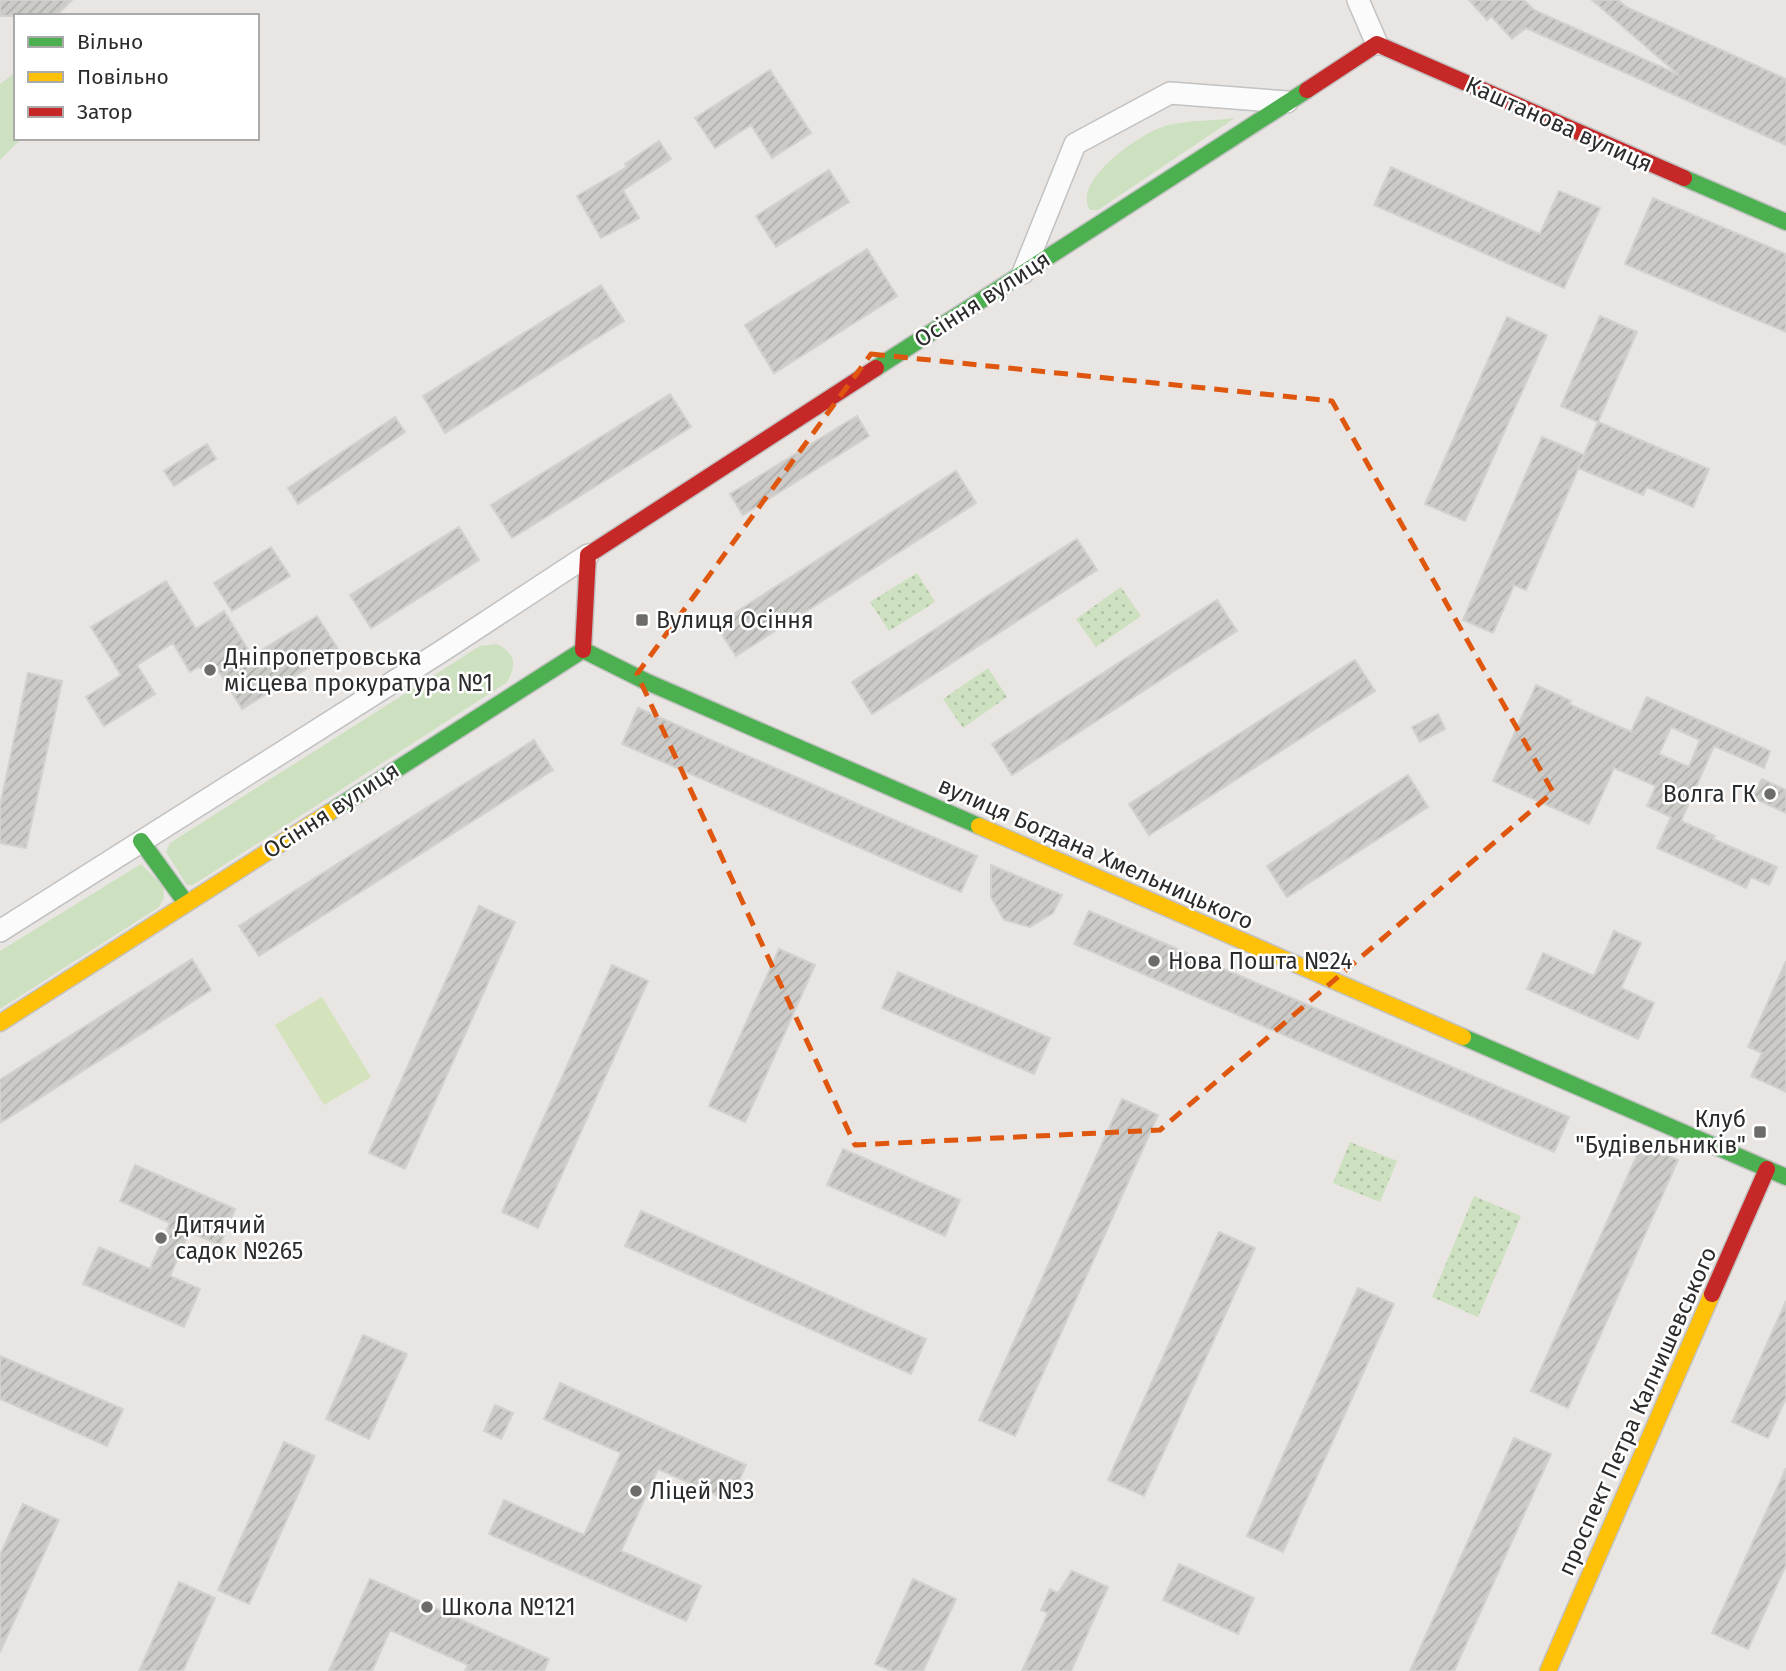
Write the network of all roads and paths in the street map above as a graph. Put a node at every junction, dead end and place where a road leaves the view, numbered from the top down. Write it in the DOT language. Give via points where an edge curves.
graph roads {
  1 [pos="1358,0"];
  2 [pos="1377,44"];
  3 [pos="1287,102"];
  4 [pos="1786,222"];
  5 [pos="1023,272"];
  6 [pos="588,555"];
  7 [pos="583,650"];
  8 [pos="141,841"];
  9 [pos="186,903"];
  10 [pos="0,931"];
  11 [pos="0,1023"];
  12 [pos="1767,1169"];
  13 [pos="1786,1177"];
  14 [pos="1548,1671"];
  1 -- 2 [label="street"];
  2 -- 3 [label="street, Осіння вулиця"];
  2 -- 4 [label="street, Каштанова вулиця"];
  3 -- 5 [label="street, Осіння вулиця"];
  3 -- 5 [label="street" via="1170,93 1075,144"];
  5 -- 6 [label="street, Осіння вулиця"];
  6 -- 7 [label="street"];
  6 -- 8 [label="street, Осіння вулиця"];
  7 -- 9 [label="street, Осіння вулиця"];
  7 -- 12 [label="street, вулиця Богдана Хмельницького" via="1276,958"];
  8 -- 9 [label="street"];
  8 -- 10 [label="street, Осіння вулиця"];
  9 -- 11 [label="street, Осіння вулиця"];
  12 -- 13 [label="street, вулиця Богдана Хмельницького"];
  12 -- 14 [label="street, проспект Петра Калнишевського"];
}
